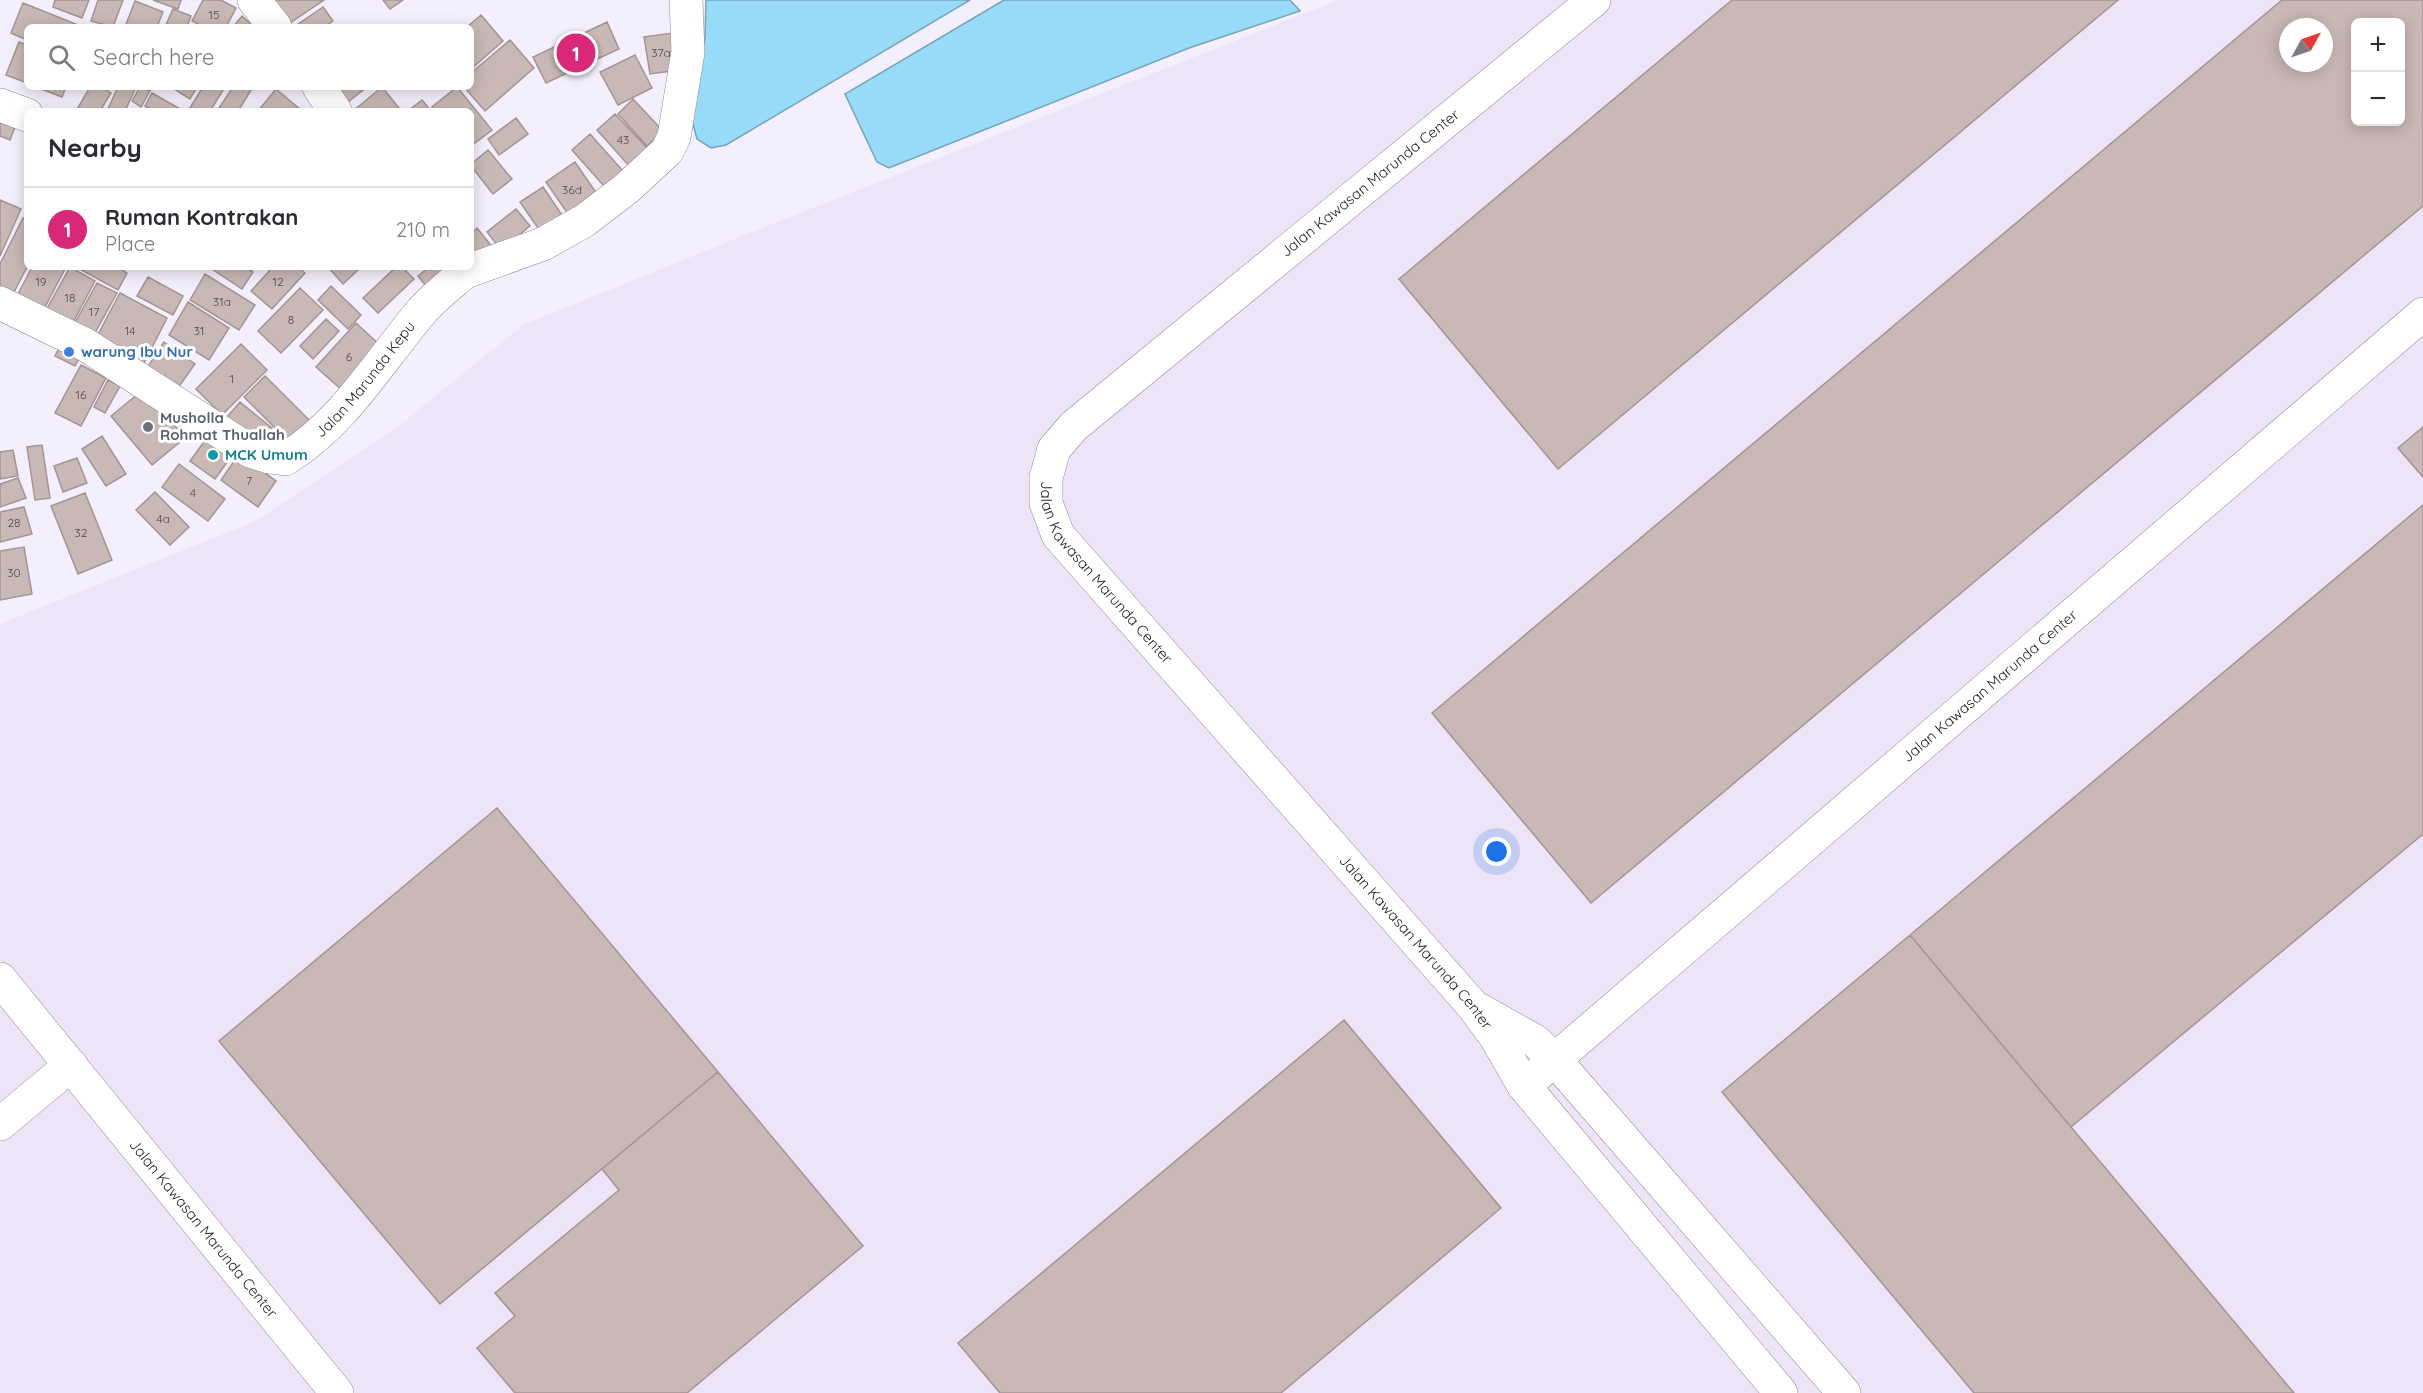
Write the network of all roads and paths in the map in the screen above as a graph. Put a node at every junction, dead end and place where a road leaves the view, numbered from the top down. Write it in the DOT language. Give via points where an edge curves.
graph roads {
  1 [pos="254,0"];
  2 [pos="686,0"];
  3 [pos="1594,0"];
  4 [pos="273,24"];
  5 [pos="321,90"];
  6 [pos="0,105"];
  7 [pos="333,108"];
  8 [pos="24,115"];
  9 [pos="474,266"];
  10 [pos="462,270"];
  11 [pos="0,303"];
  12 [pos="2423,314"];
  13 [pos="0,979"];
  14 [pos="1473,1006"];
  15 [pos="1556,1060"];
  16 [pos="71,1065"];
  17 [pos="1524,1086"];
  18 [pos="0,1124"];
  19 [pos="337,1393"];
  20 [pos="1781,1393"];
  21 [pos="1844,1393"];
  1 -- 4 [label="street"];
  2 -- 9 [label="street" via="688,52 674,137 667,151 584,221 543,244"];
  3 -- 14 [label="street, Jalan Kawasan Marunda Center" via="1074,426 1054,449 1046,478 1046,503 1058,535"];
  5 -- 7 [label="street"];
  6 -- 8 [label="street"];
  10 -- 11 [label="street, Jalan Marunda Kepu" via="423,310 340,413 314,440 285,459 250,451 86,345"];
  12 -- 15 [label="street, Jalan Kawasan Marunda Center"];
  13 -- 16 [label="street, Jalan Kawasan Marunda Center"];
  14 -- 15 [label="street" via="1535,1041"];
  14 -- 17 [label="street, Jalan Kawasan Marunda Center"];
  15 -- 17 [label="street, Jalan Kawasan Marunda Center"];
  15 -- 21 [label="street"];
  16 -- 18 [label="street"];
  16 -- 19 [label="street, Jalan Kawasan Marunda Center"];
  17 -- 20 [label="street, Jalan Kawasan Marunda Center"];
}
